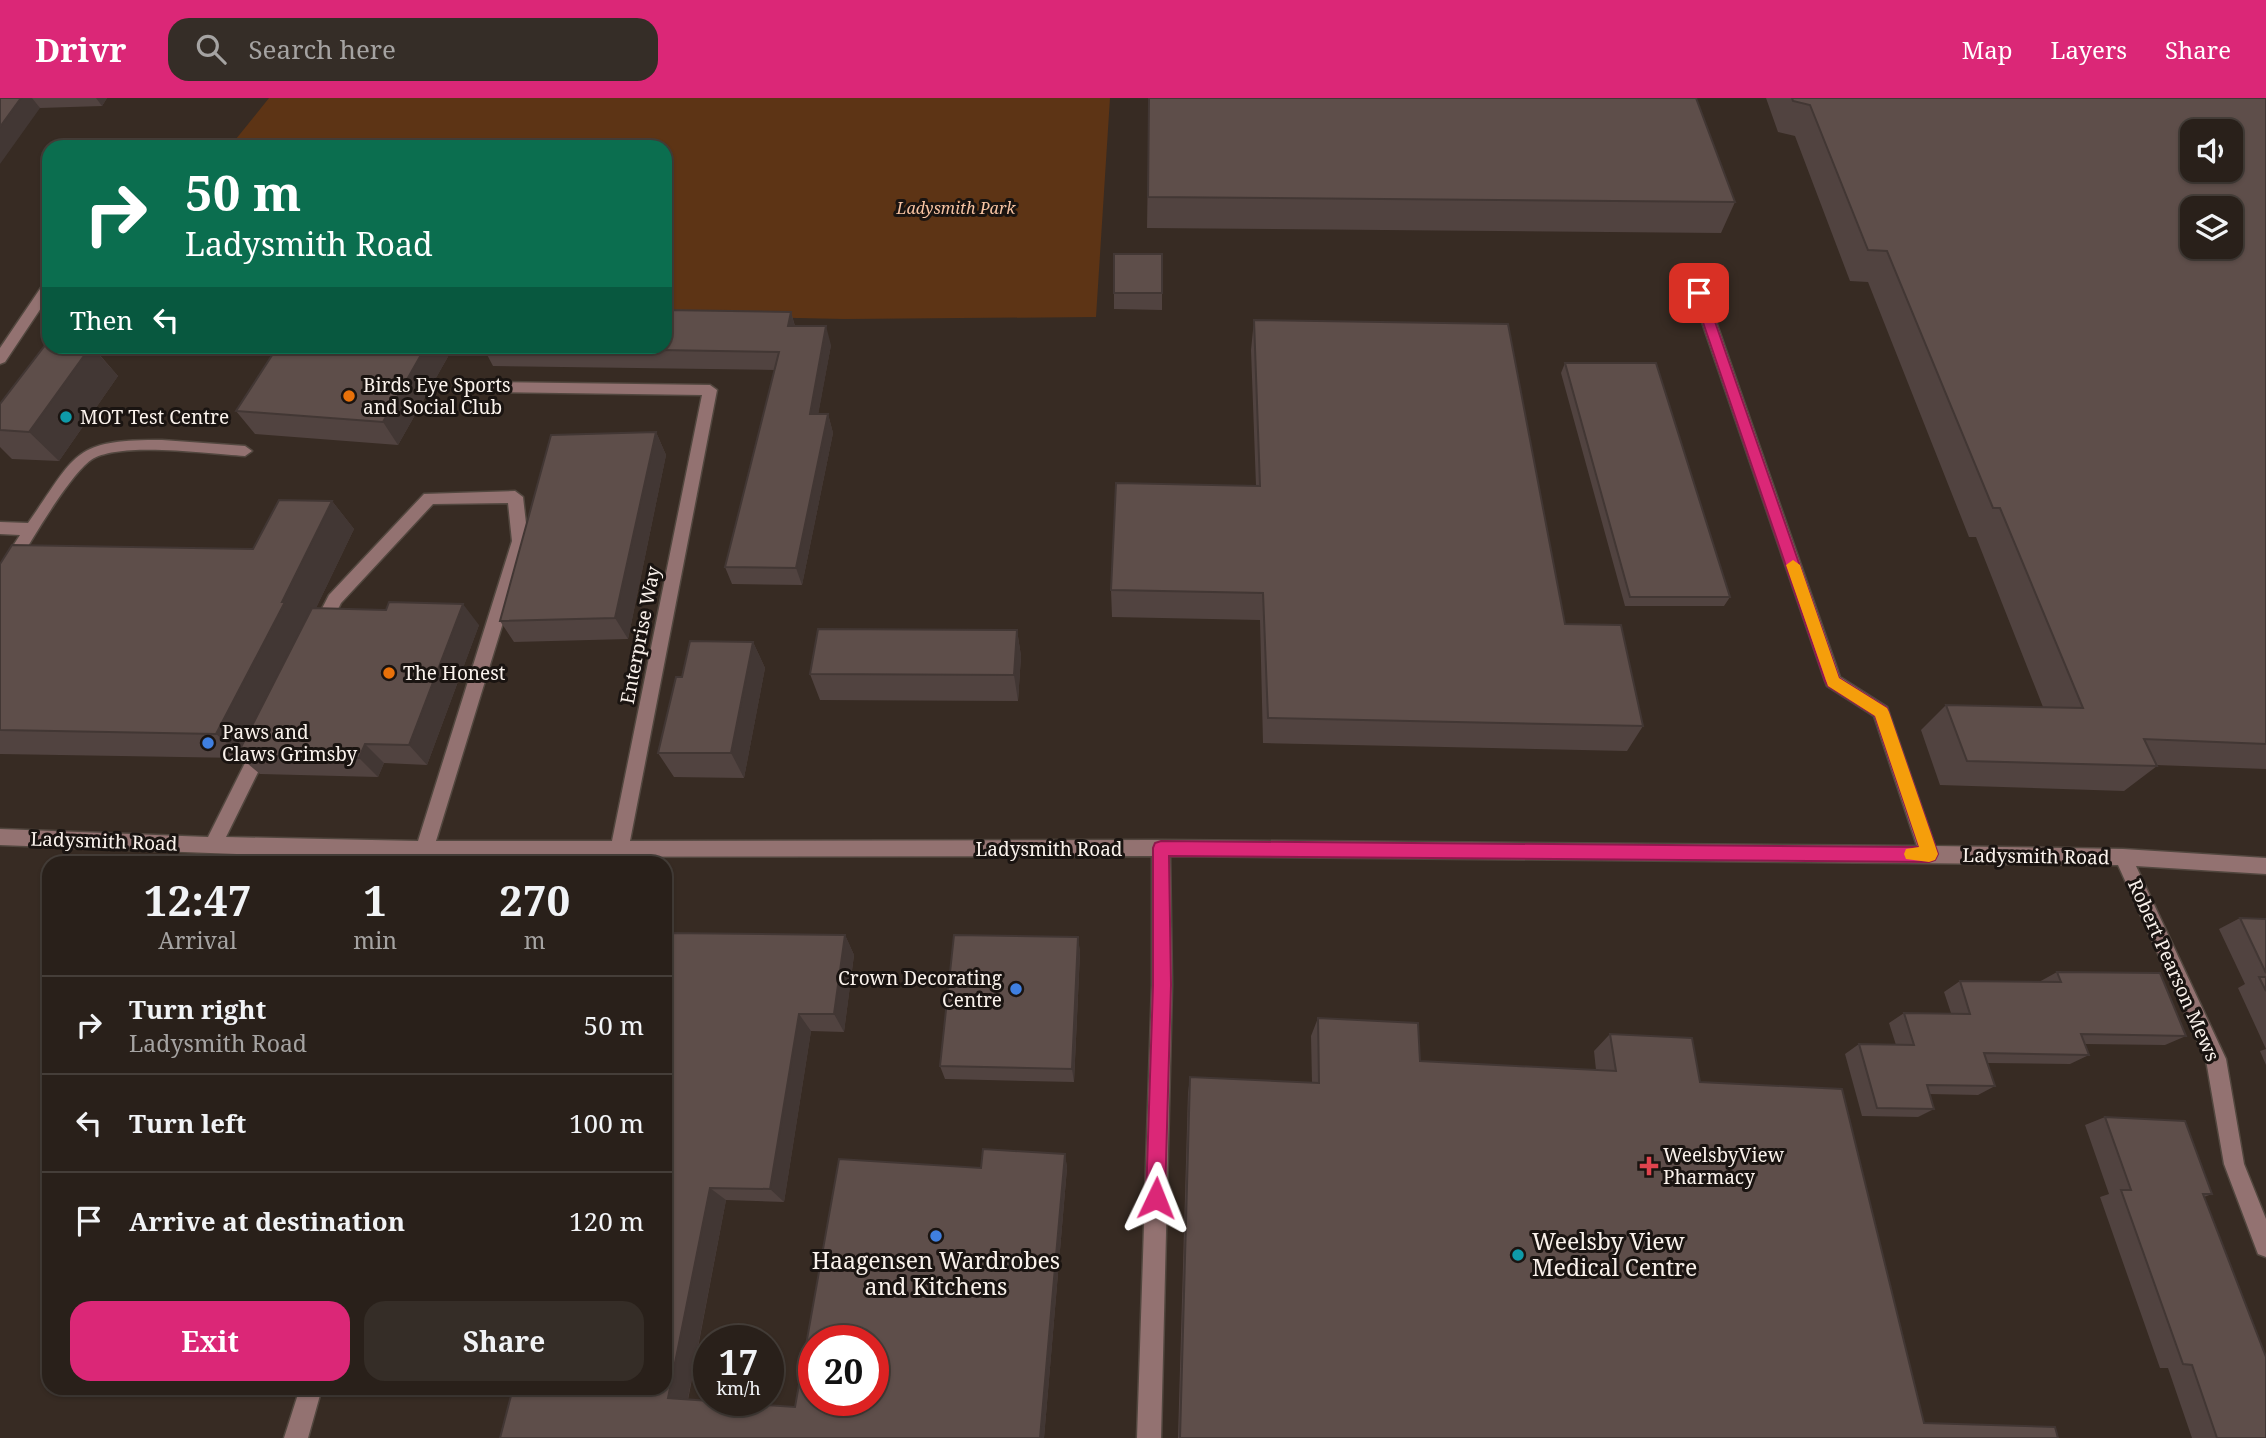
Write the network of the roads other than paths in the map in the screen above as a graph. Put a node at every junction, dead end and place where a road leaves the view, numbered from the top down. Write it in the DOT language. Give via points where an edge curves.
graph roads {
  1 [pos="1699,293"];
  2 [pos="42,296"];
  3 [pos="0,359"];
  4 [pos="482,387"];
  5 [pos="245,451"];
  6 [pos="0,528"];
  7 [pos="32,529"];
  8 [pos="0,579"];
  9 [pos="310,648"];
  10 [pos="267,734"];
  11 [pos="0,837"];
  12 [pos="212,845"];
  13 [pos="1161,848"];
  14 [pos="424,849"];
  15 [pos="620,850"];
  16 [pos="1929,854"];
  17 [pos="478,856"];
  18 [pos="2123,857"];
  19 [pos="2266,866"];
  20 [pos="2266,1245"];
  21 [pos="310,1395"];
  22 [pos="296,1438"];
  23 [pos="1149,1438"];
  1 -- 16 [label="street" via="1833,681 1881,712"];
  2 -- 3 [label="street"];
  4 -- 15 [label="street, Enterprise Way" via="710,390"];
  5 -- 7 [label="street" via="125,445 102,449 82,461"];
  6 -- 7 [label="street"];
  7 -- 8 [label="street"];
  9 -- 14 [label="street" via="335,599 429,498 515,497 520,541"];
  10 -- 12 [label="street"];
  11 -- 12 [label="street, Ladysmith Road"];
  12 -- 14 [label="street, Ladysmith Road"];
  13 -- 15 [label="street, Ladysmith Road"];
  13 -- 16 [label="street, Ladysmith Road"];
  13 -- 23 [label="street" via="1162,985"];
  14 -- 17 [label="street, Ladysmith Road"];
  15 -- 17 [label="street, Ladysmith Road"];
  16 -- 18 [label="street, Ladysmith Road"];
  18 -- 19 [label="street, Ladysmith Road"];
  18 -- 20 [label="street, Robert Pearson Mews" via="2216,1059 2234,1164"];
  21 -- 22 [label="street"];
}
